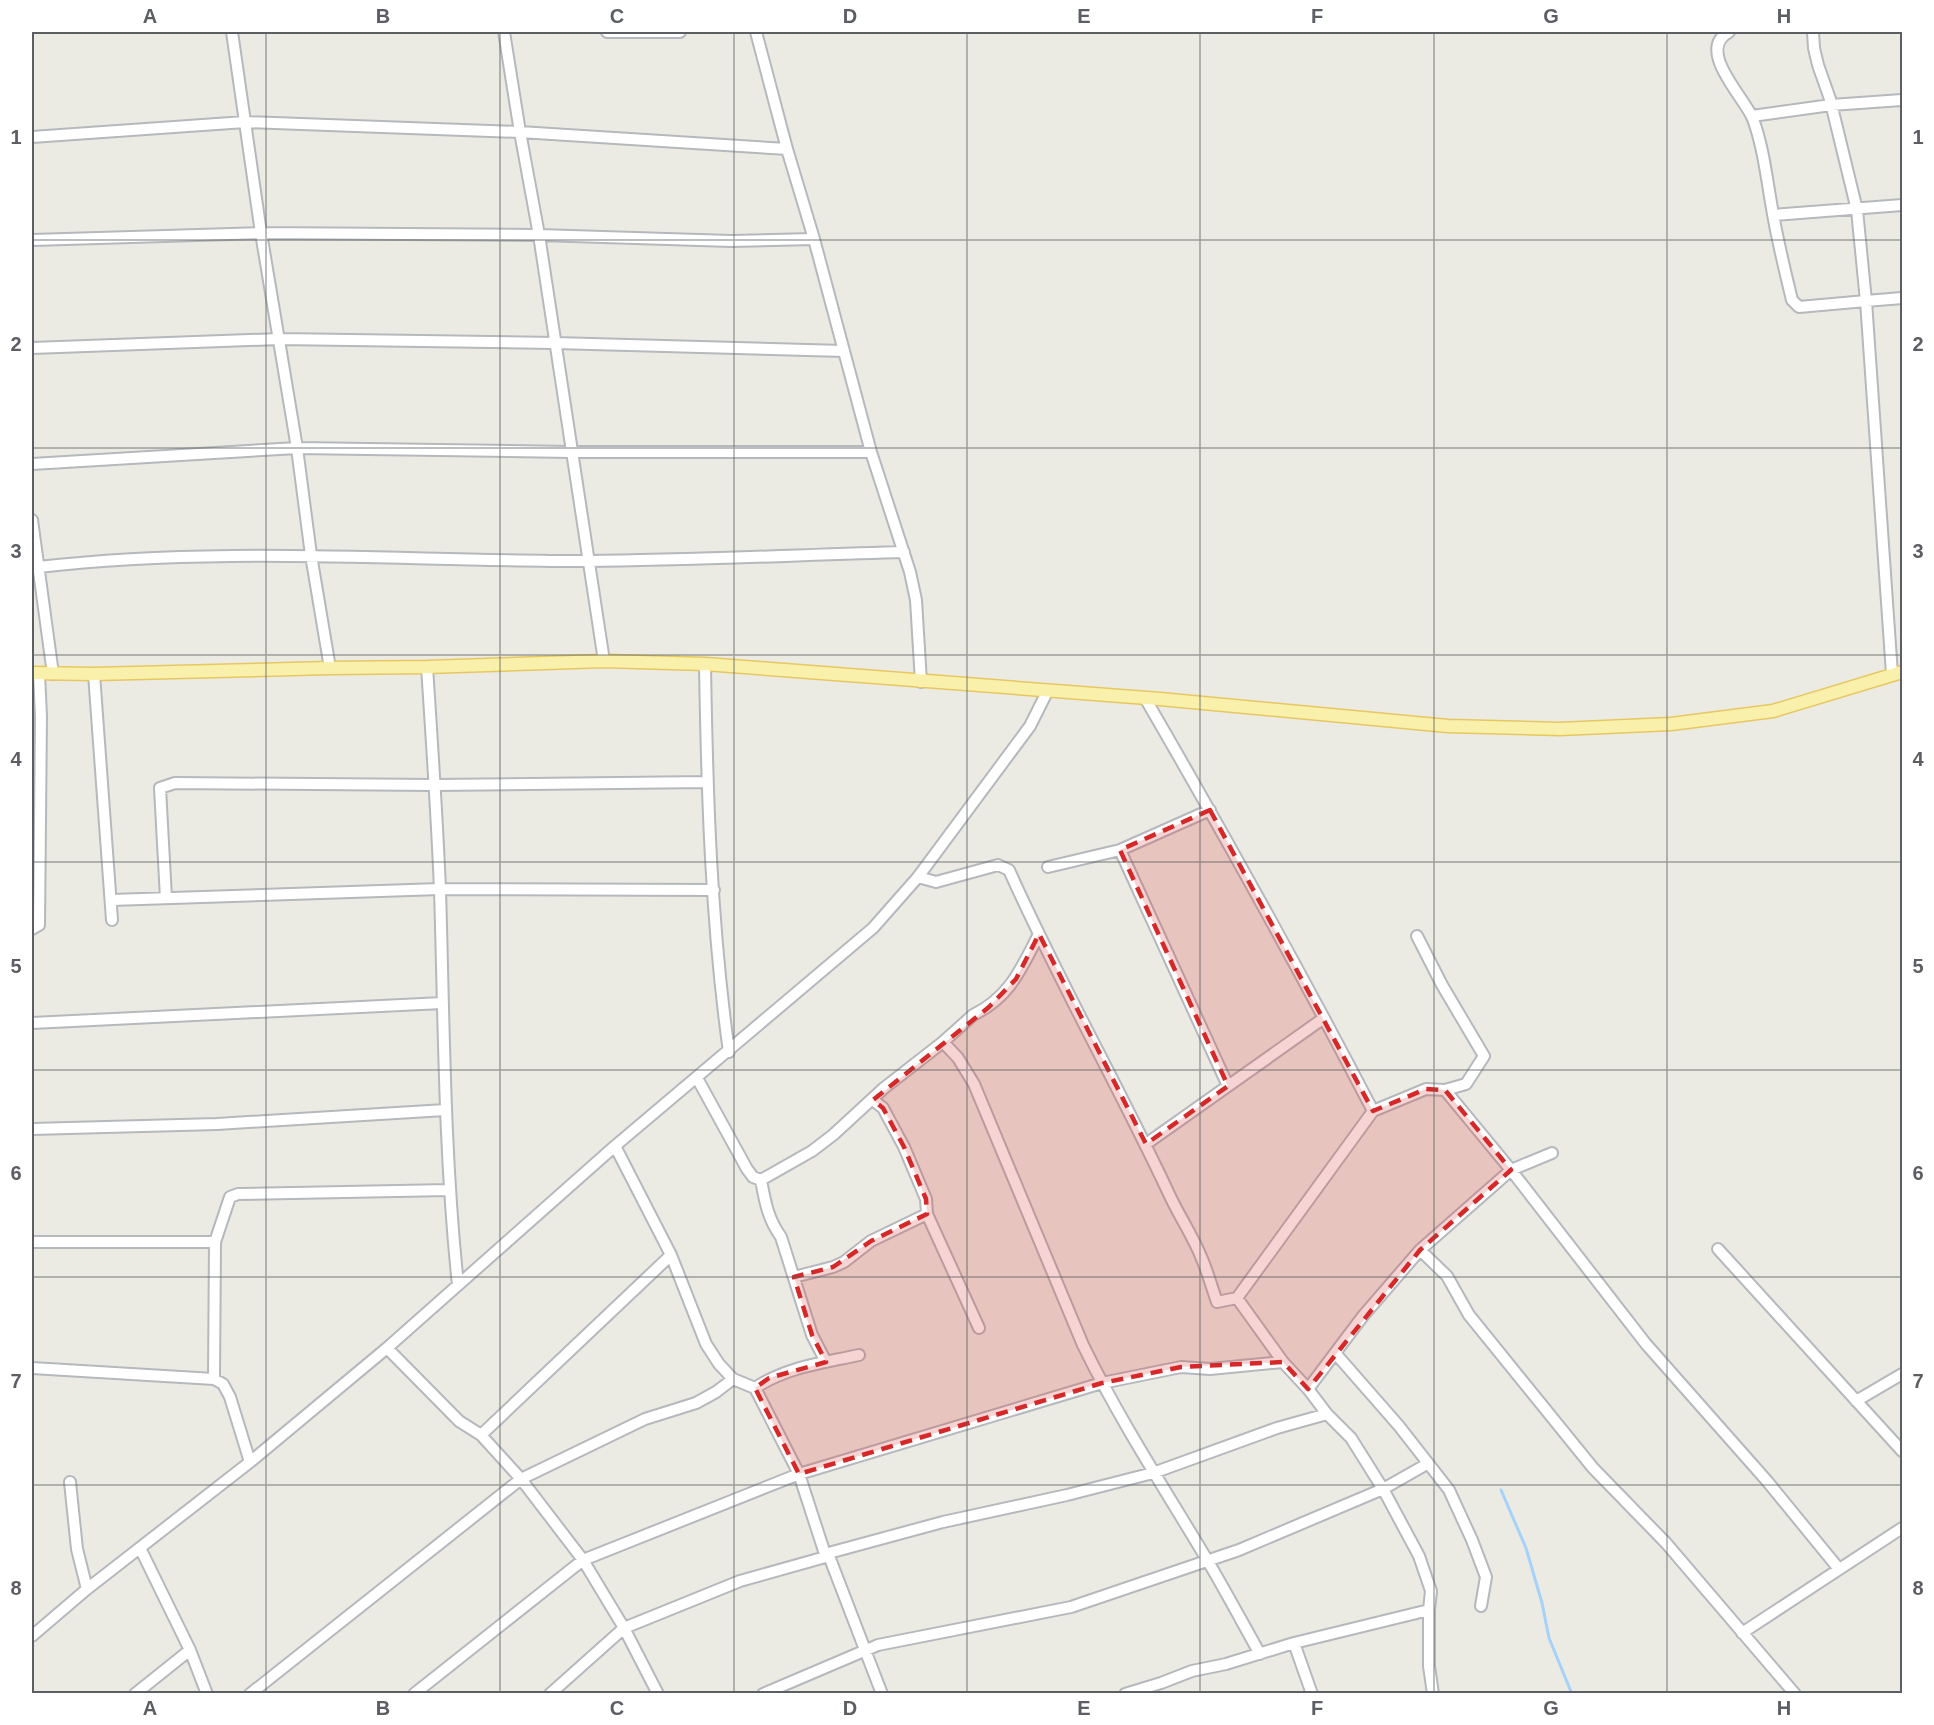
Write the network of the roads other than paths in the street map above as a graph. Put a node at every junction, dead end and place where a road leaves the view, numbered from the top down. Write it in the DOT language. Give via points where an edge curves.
graph roads {
  1 [pos="232,32"];
  2 [pos="504,32"];
  3 [pos="607,32"];
  4 [pos="680,32"];
  5 [pos="756,32"];
  6 [pos="1729,32"];
  7 [pos="1813,32"];
  8 [pos="1902,100"];
  9 [pos="1831,105"];
  10 [pos="1752,116"];
  11 [pos="245,122"];
  12 [pos="520,132"];
  13 [pos="32,137"];
  14 [pos="787,149"];
  15 [pos="1902,205"];
  16 [pos="1857,210"];
  17 [pos="1773,215"];
  18 [pos="261,233"];
  19 [pos="539,235"];
  20 [pos="814,239"];
  21 [pos="32,240"];
  22 [pos="1902,298"];
  23 [pos="1866,301"];
  24 [pos="279,339"];
  25 [pos="555,343"];
  26 [pos="32,348"];
  27 [pos="844,351"];
  28 [pos="297,448"];
  29 [pos="572,452"];
  30 [pos="871,452"];
  31 [pos="32,464"];
  32 [pos="32,520"];
  33 [pos="904,552"];
  34 [pos="311,555"];
  35 [pos="587,561"];
  36 [pos="39,567"];
  37 [pos="604,661"];
  38 [pos="705,664"];
  39 [pos="330,668"];
  40 [pos="428,668"];
  41 [pos="1897,673"];
  42 [pos="35,674"];
  43 [pos="94,674"];
  44 [pos="53,675"];
  45 [pos="921,682"];
  46 [pos="1048,690"];
  47 [pos="1145,698"];
  48 [pos="707,782"];
  49 [pos="434,785"];
  50 [pos="1210,810"];
  51 [pos="1120,850"];
  52 [pos="1048,867"];
  53 [pos="918,877"];
  54 [pos="440,888"];
  55 [pos="714,890"];
  56 [pos="166,898"];
  57 [pos="111,900"];
  58 [pos="112,920"];
  59 [pos="32,929"];
  60 [pos="1039,934"];
  61 [pos="1417,936"];
  62 [pos="442,1003"];
  63 [pos="1324,1018"];
  64 [pos="32,1023"];
  65 [pos="943,1042"];
  66 [pos="729,1052"];
  67 [pos="697,1078"];
  68 [pos="1228,1086"];
  69 [pos="1445,1090"];
  70 [pos="873,1100"];
  71 [pos="445,1110"];
  72 [pos="1373,1111"];
  73 [pos="32,1129"];
  74 [pos="1146,1144"];
  75 [pos="615,1146"];
  76 [pos="1552,1153"];
  77 [pos="1511,1170"];
  78 [pos="761,1180"];
  79 [pos="449,1190"];
  80 [pos="927,1214"];
  81 [pos="32,1242"];
  82 [pos="215,1242"];
  83 [pos="1719,1249"];
  84 [pos="1420,1250"];
  85 [pos="671,1255"];
  86 [pos="794,1277"];
  87 [pos="458,1285"];
  88 [pos="1237,1298"];
  89 [pos="979,1328"];
  90 [pos="387,1348"];
  91 [pos="1335,1354"];
  92 [pos="859,1355"];
  93 [pos="826,1362"];
  94 [pos="1283,1362"];
  95 [pos="32,1368"];
  96 [pos="1902,1374"];
  97 [pos="214,1379"];
  98 [pos="733,1379"];
  99 [pos="1102,1383"];
  100 [pos="755,1388"];
  101 [pos="1308,1389"];
  102 [pos="1856,1401"];
  103 [pos="1327,1414"];
  104 [pos="481,1435"];
  105 [pos="1902,1451"];
  106 [pos="250,1461"];
  107 [pos="1427,1464"];
  108 [pos="1153,1473"];
  109 [pos="799,1474"];
  110 [pos="521,1479"];
  111 [pos="70,1482"];
  112 [pos="1383,1489"];
  113 [pos="1902,1528"];
  114 [pos="140,1548"];
  115 [pos="827,1555"];
  116 [pos="584,1560"];
  117 [pos="1207,1560"];
  118 [pos="1839,1569"];
  119 [pos="87,1589"];
  120 [pos="1481,1606"];
  121 [pos="1428,1610"];
  122 [pos="624,1629"];
  123 [pos="1742,1633"];
  124 [pos="32,1636"];
  125 [pos="1294,1643"];
  126 [pos="190,1650"];
  127 [pos="866,1651"];
  128 [pos="1260,1654"];
  129 [pos="135,1694"];
  130 [pos="207,1694"];
  131 [pos="250,1694"];
  132 [pos="414,1694"];
  133 [pos="550,1694"];
  134 [pos="658,1694"];
  135 [pos="763,1694"];
  136 [pos="882,1694"];
  137 [pos="1125,1694"];
  138 [pos="1312,1694"];
  139 [pos="1433,1694"];
  140 [pos="1795,1694"];
  1 -- 11 [label="street"];
  2 -- 12 [label="street"];
  3 -- 4 [label="street"];
  5 -- 14 [label="street"];
  6 -- 10 [label="street" via="1719,42 1720,66"];
  7 -- 9 [label="street" via="1818,65"];
  8 -- 9 [label="street"];
  9 -- 10 [label="street"];
  9 -- 16 [label="street"];
  10 -- 17 [label="street"];
  11 -- 12 [label="street"];
  11 -- 13 [label="street"];
  11 -- 18 [label="street"];
  12 -- 14 [label="street"];
  12 -- 19 [label="street"];
  14 -- 20 [label="street"];
  15 -- 16 [label="street"];
  16 -- 17 [label="street"];
  16 -- 23 [label="street"];
  17 -- 23 [label="street" via="1792,300 1800,307"];
  18 -- 19 [label="street"];
  18 -- 21 [label="street"];
  18 -- 24 [label="street"];
  19 -- 20 [label="street" via="731,241"];
  19 -- 25 [label="street"];
  20 -- 27 [label="street"];
  22 -- 23 [label="street"];
  23 -- 41 [label="street"];
  24 -- 25 [label="street"];
  24 -- 26 [label="street"];
  24 -- 28 [label="street"];
  25 -- 27 [label="street"];
  25 -- 29 [label="street"];
  27 -- 30 [label="street"];
  28 -- 29 [label="street"];
  28 -- 31 [label="street"];
  28 -- 34 [label="street"];
  29 -- 30 [label="street"];
  29 -- 35 [label="street"];
  30 -- 33 [label="street"];
  32 -- 36 [label="street"];
  33 -- 35 [label="street"];
  33 -- 45 [label="street" via="916,600"];
  34 -- 35 [label="street"];
  34 -- 36 [label="street" via="98,560"];
  34 -- 39 [label="street"];
  35 -- 37 [label="street"];
  36 -- 44 [label="street"];
  37 -- 38 [label="main road"];
  37 -- 40 [label="main road"];
  38 -- 45 [label="main road"];
  38 -- 48 [label="street"];
  39 -- 40 [label="main road"];
  39 -- 43 [label="main road"];
  40 -- 49 [label="street"];
  41 -- 47 [label="main road" via="1773,711 1671,724 1560,729 1448,726"];
  42 -- 44 [label="main road"];
  42 -- 59 [label="street" via="41,716 39,925"];
  43 -- 44 [label="main road"];
  43 -- 57 [label="street"];
  45 -- 46 [label="main road"];
  46 -- 47 [label="main road"];
  46 -- 53 [label="street" via="1030,726"];
  47 -- 50 [label="street"];
  48 -- 49 [label="street"];
  48 -- 55 [label="street"];
  49 -- 54 [label="street"];
  49 -- 56 [label="street" via="176,783 160,788"];
  50 -- 51 [label="street"];
  50 -- 63 [label="street"];
  51 -- 52 [label="street"];
  51 -- 68 [label="street"];
  53 -- 60 [label="street" via="936,882 998,865 1009,870"];
  53 -- 66 [label="street" via="873,928"];
  54 -- 55 [label="street"];
  54 -- 56 [label="street"];
  54 -- 62 [label="street"];
  55 -- 66 [label="street"];
  56 -- 57 [label="street"];
  57 -- 58 [label="street"];
  60 -- 65 [label="street" via="1016,979 989,1007 973,1015"];
  60 -- 74 [label="street"];
  61 -- 69 [label="street" via="1484,1056 1466,1084"];
  62 -- 64 [label="street"];
  62 -- 71 [label="street"];
  63 -- 68 [label="street"];
  63 -- 72 [label="street"];
  65 -- 70 [label="street"];
  65 -- 99 [label="street" via="974,1084"];
  66 -- 67 [label="street"];
  67 -- 75 [label="street"];
  67 -- 78 [label="street" via="747,1169"];
  68 -- 74 [label="street"];
  69 -- 72 [label="street" via="1426,1089"];
  69 -- 77 [label="street"];
  70 -- 78 [label="street" via="812,1151"];
  70 -- 80 [label="street" via="883,1108 904,1147 926,1199"];
  71 -- 73 [label="street" via="217,1124"];
  71 -- 79 [label="street"];
  72 -- 88 [label="street"];
  74 -- 88 [label="street" via="1202,1259 1216,1302"];
  75 -- 85 [label="street"];
  75 -- 87 [label="street"];
  76 -- 77 [label="street"];
  77 -- 84 [label="street"];
  77 -- 118 [label="street" via="1646,1344 1767,1480"];
  78 -- 86 [label="street" via="767,1211 782,1237"];
  79 -- 82 [label="street" via="238,1194 230,1197"];
  79 -- 87 [label="street"];
  80 -- 86 [label="street" via="871,1241 834,1267"];
  80 -- 89 [label="street"];
  81 -- 82 [label="street"];
  82 -- 97 [label="street"];
  83 -- 102 [label="street"];
  84 -- 91 [label="street"];
  84 -- 123 [label="street" via="1448,1276 1469,1316 1593,1468 1666,1543"];
  85 -- 98 [label="street" via="706,1344"];
  85 -- 104 [label="street"];
  86 -- 93 [label="street" via="812,1335"];
  87 -- 90 [label="street"];
  88 -- 94 [label="street"];
  90 -- 104 [label="street" via="459,1421"];
  90 -- 106 [label="street"];
  91 -- 101 [label="street"];
  91 -- 107 [label="street"];
  92 -- 93 [label="street"];
  93 -- 100 [label="street" via="770,1378"];
  94 -- 99 [label="street" via="1210,1369 1181,1367"];
  94 -- 101 [label="street"];
  95 -- 97 [label="street"];
  96 -- 102 [label="street"];
  97 -- 106 [label="street" via="223,1384 230,1397"];
  98 -- 100 [label="street"];
  98 -- 110 [label="street" via="696,1403 645,1419"];
  99 -- 108 [label="street"];
  99 -- 109 [label="street"];
  100 -- 109 [label="street"];
  101 -- 103 [label="street"];
  102 -- 105 [label="street"];
  103 -- 108 [label="street"];
  103 -- 112 [label="street" via="1351,1438"];
  104 -- 110 [label="street"];
  106 -- 114 [label="street"];
  107 -- 112 [label="street"];
  107 -- 120 [label="street" via="1449,1490 1472,1539 1486,1577"];
  108 -- 115 [label="street" via="943,1522"];
  108 -- 117 [label="street"];
  109 -- 115 [label="street"];
  109 -- 116 [label="street"];
  110 -- 116 [label="street"];
  110 -- 131 [label="street"];
  111 -- 119 [label="street" via="77,1549"];
  112 -- 117 [label="street"];
  112 -- 121 [label="street" via="1419,1556 1431,1591"];
  113 -- 118 [label="street"];
  114 -- 119 [label="street"];
  114 -- 126 [label="street"];
  115 -- 122 [label="street" via="741,1581"];
  115 -- 127 [label="street"];
  116 -- 122 [label="street"];
  116 -- 132 [label="street"];
  117 -- 127 [label="street" via="1071,1607 878,1645"];
  117 -- 128 [label="street"];
  118 -- 123 [label="street"];
  119 -- 124 [label="street"];
  121 -- 125 [label="street"];
  121 -- 139 [label="street"];
  122 -- 133 [label="street"];
  122 -- 134 [label="street"];
  123 -- 140 [label="street"];
  125 -- 128 [label="street"];
  125 -- 138 [label="street"];
  126 -- 129 [label="street"];
  126 -- 130 [label="street"];
  127 -- 135 [label="street"];
  127 -- 136 [label="street"];
  128 -- 137 [label="street" via="1192,1671"];
}
